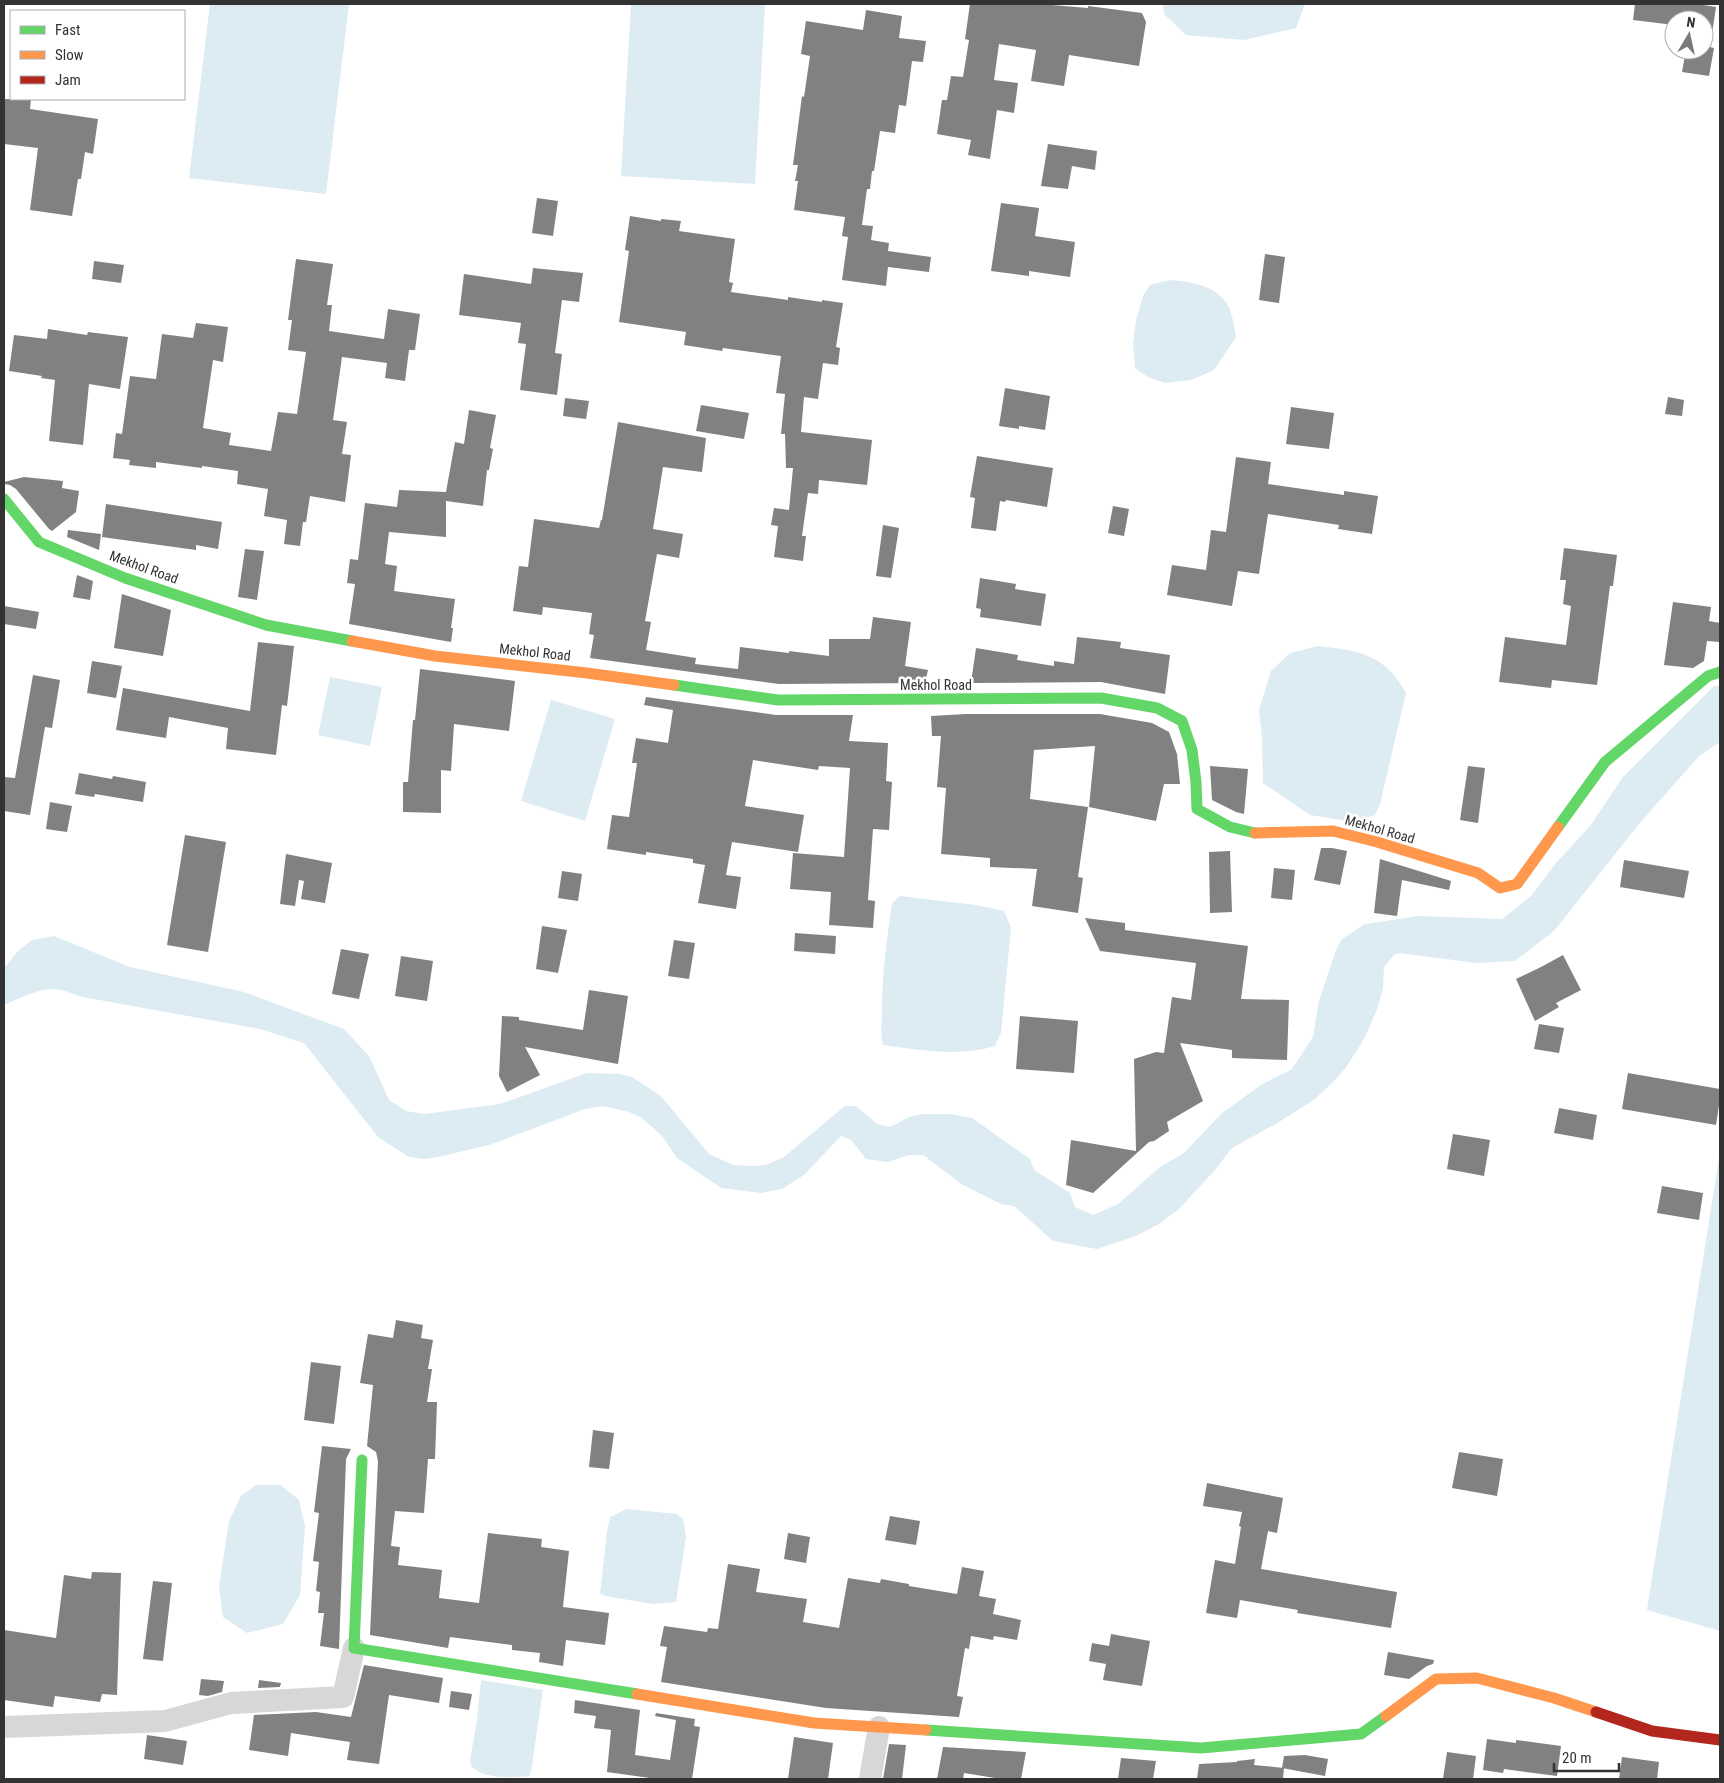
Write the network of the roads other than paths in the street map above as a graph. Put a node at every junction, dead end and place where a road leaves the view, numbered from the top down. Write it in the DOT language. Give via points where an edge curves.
graph roads {
  1 [pos="4,499"];
  2 [pos="1720,672"];
  3 [pos="362,1460"];
  4 [pos="354,1648"];
  5 [pos="879,1727"];
  6 [pos="4,1728"];
  7 [pos="1720,1740"];
  8 [pos="870,1779"];
  1 -- 2 [label="street, Mekhol Road" via="39,542 125,578 266,624 416,652 778,700 1102,698 1157,708 1182,721 1192,750 1196,809 1230,827 1256,833 1333,831 1478,873 1500,888 1517,884 1605,762 1708,676"];
  3 -- 4 [label="street"];
  4 -- 5 [label="street" via="814,1723"];
  4 -- 6 [label="street" via="343,1697 231,1703 165,1721"];
  5 -- 7 [label="street" via="1211,1748 1361,1734 1436,1679 1477,1678 1554,1698 1652,1731"];
  5 -- 8 [label="street"];
}
